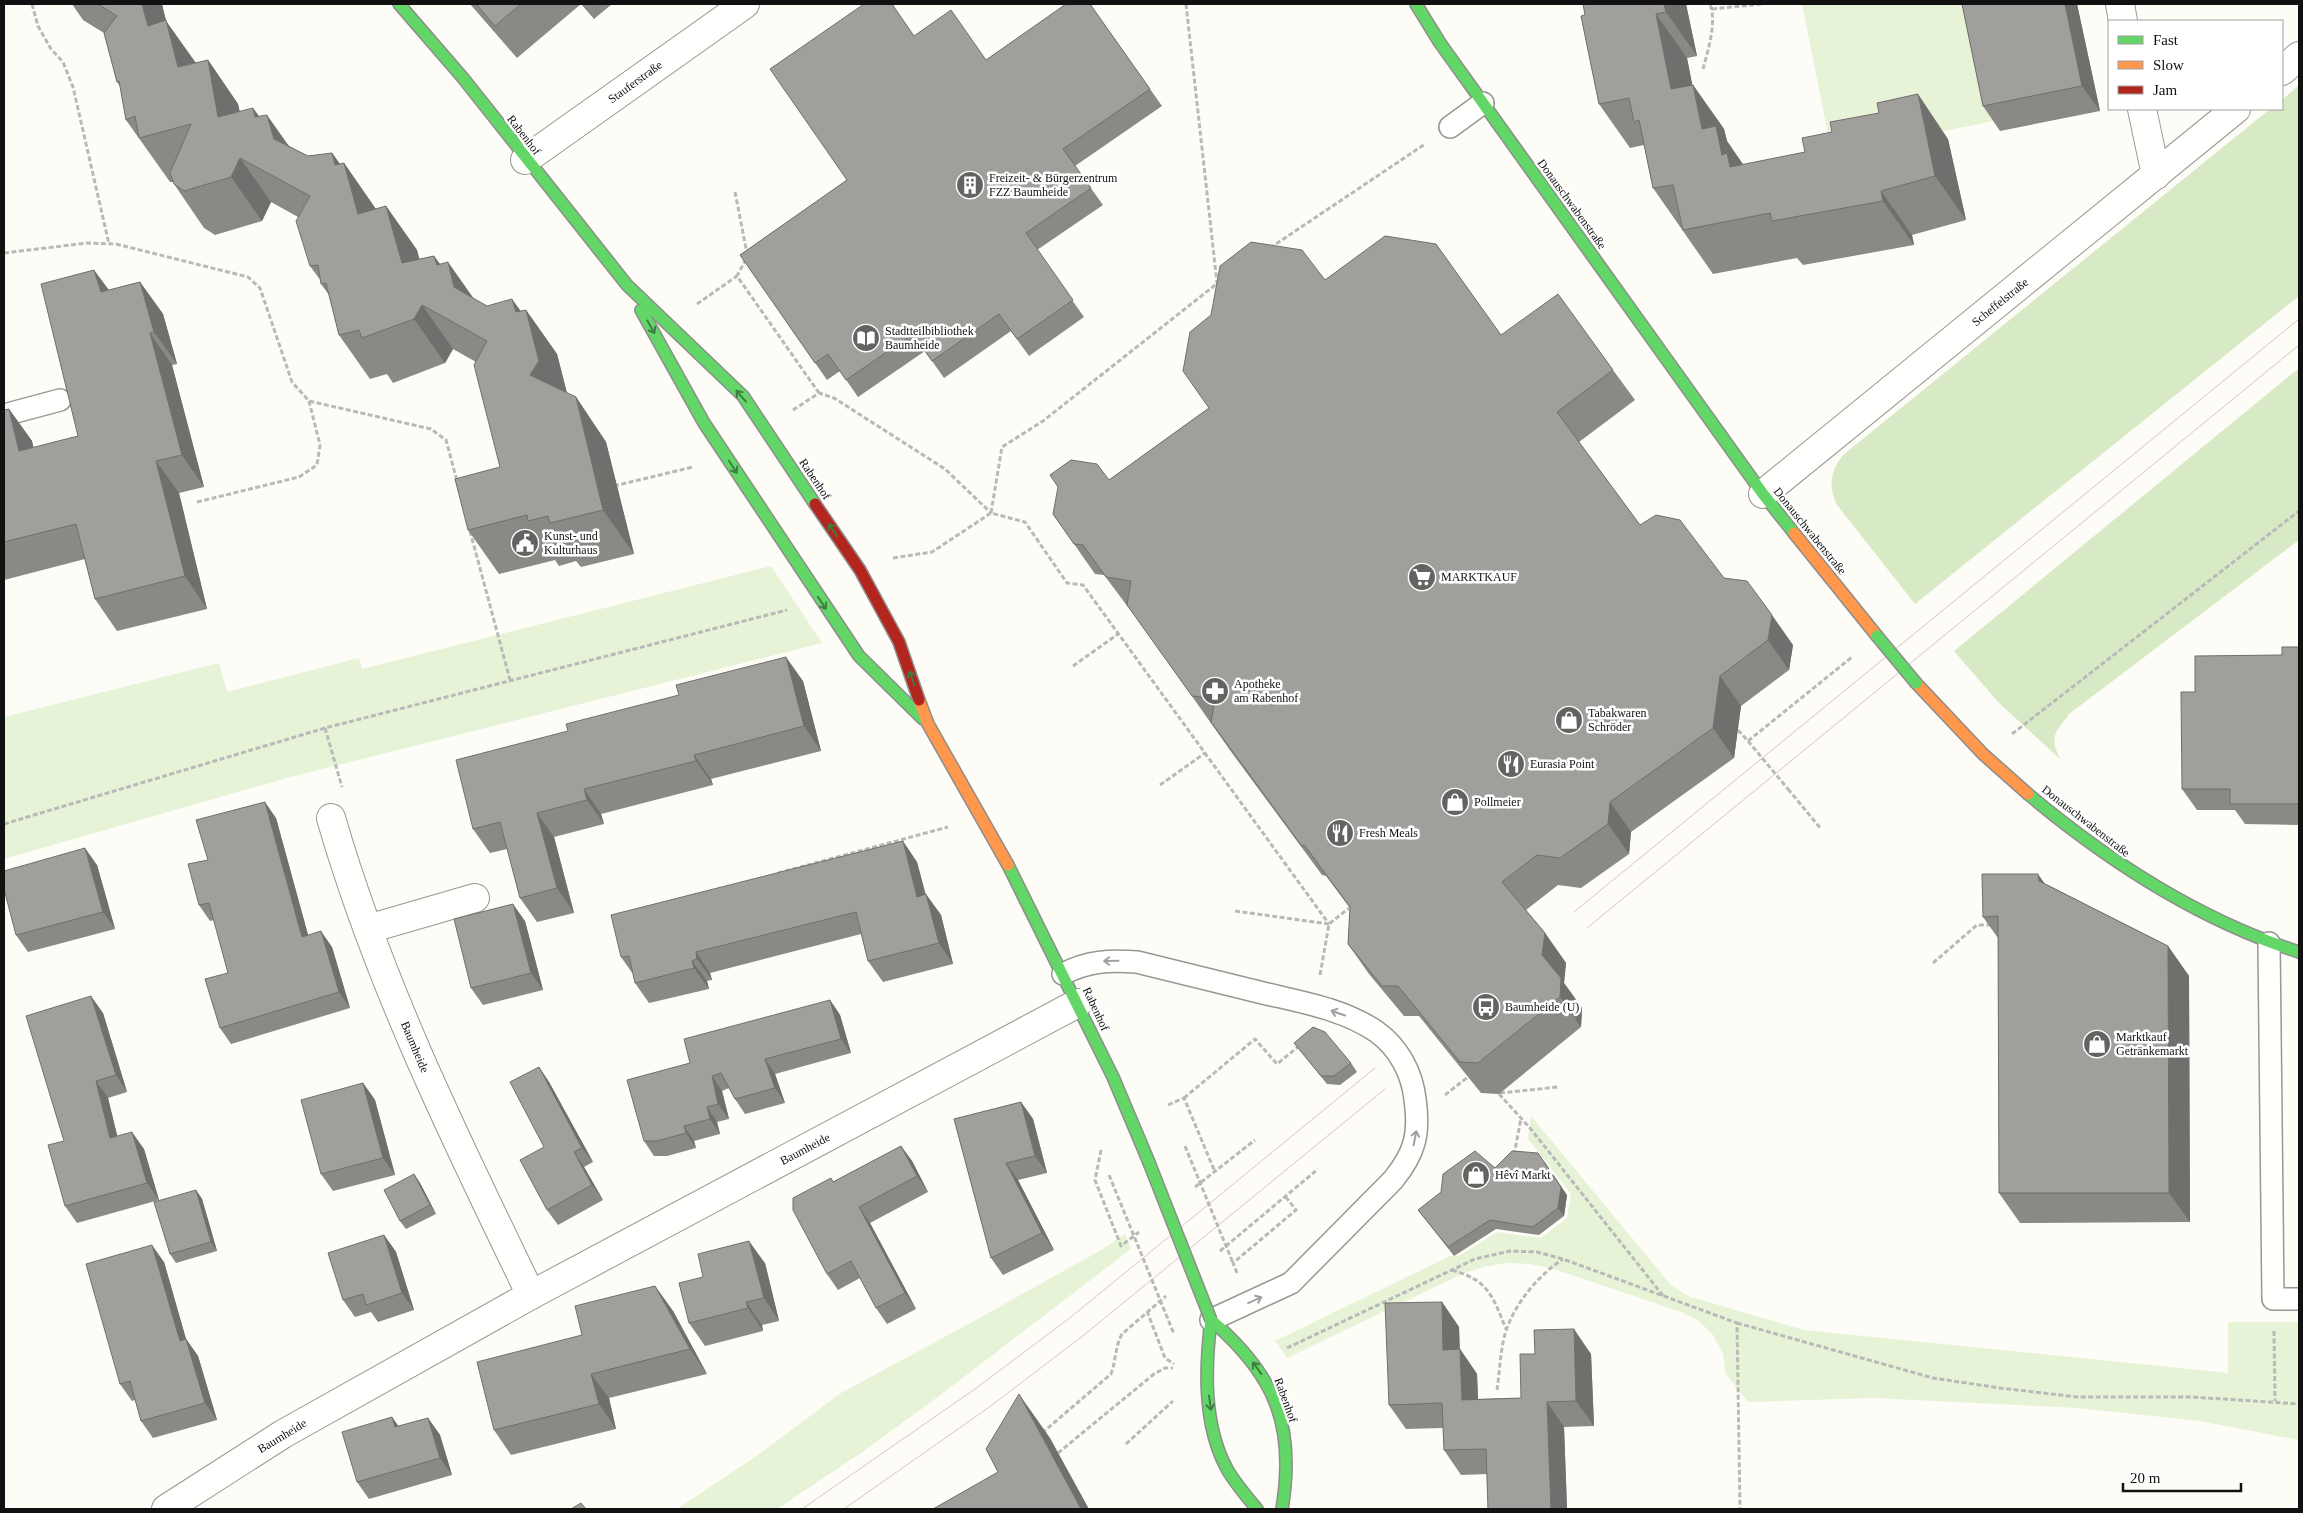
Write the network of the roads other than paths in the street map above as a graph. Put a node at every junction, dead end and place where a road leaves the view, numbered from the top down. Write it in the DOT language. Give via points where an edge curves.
graph roads {
  1 [pos="398,4"];
  2 [pos="745,4"];
  3 [pos="1416,4"];
  4 [pos="2120,4"];
  5 [pos="2123,20"];
  6 [pos="2299,56"];
  7 [pos="2283,70"];
  8 [pos="1483,103"];
  9 [pos="2142,110"];
  10 [pos="2235,110"];
  11 [pos="1450,127"];
  12 [pos="525,160"];
  13 [pos="2156,175"];
  14 [pos="627,285"];
  15 [pos="60,400"];
  16 [pos="4,415"];
  17 [pos="1763,494"];
  18 [pos="928,724"];
  19 [pos="331,818"];
  20 [pos="475,898"];
  21 [pos="368,929"];
  22 [pos="2269,943"];
  23 [pos="2299,952"];
  24 [pos="1063,974"];
  25 [pos="1078,1003"];
  26 [pos="531,1295"];
  27 [pos="2299,1299"];
  28 [pos="1211,1320"];
  29 [pos="166,1509"];
  30 [pos="1257,1509"];
  31 [pos="1282,1509"];
  1 -- 12 [label="street, Rabenhof" via="463,78"];
  2 -- 12 [label="street, Stauferstraße"];
  3 -- 8 [label="street, Donauschwabenstraße"];
  4 -- 5 [label="street"];
  6 -- 7 [label="street"];
  8 -- 11 [label="lane"];
  8 -- 17 [label="street, Donauschwabenstraße"];
  9 -- 13 [label="street"];
  10 -- 13 [label="street, Scheffelstraße"];
  12 -- 14 [label="street, Rabenhof"];
  13 -- 17 [label="street, Scheffelstraße"];
  14 -- 18 [label="street, Rabenhof, one-way" via="704,423 859,656"];
  18 -- 14 [label="street, Rabenhof, one-way" via="899,642 860,570 764,428 742,396"];
  15 -- 16 [label="lane"];
  17 -- 22 [label="street, Donauschwabenstraße, bridge" via="1916,683 1984,756 2056,818 2118,865 2184,904"];
  18 -- 24 [label="street, Rabenhof" via="983,818"];
  19 -- 21 [label="street, Baumheide"];
  20 -- 21 [label="street"];
  21 -- 26 [label="street, Baumheide" via="416,1050"];
  22 -- 23 [label="street, Donauschwabenstraße"];
  22 -- 27 [label="lane" via="2273,1300"];
  24 -- 25 [label="street, Rabenhof"];
  28 -- 24 [label="lane, one-way" via="1291,1283 1408,1162 1418,1118 1409,1072 1396,1049 1378,1033 1359,1021 1314,1006 1137,962 1091,962"];
  25 -- 26 [label="street, Baumheide"];
  25 -- 28 [label="street, Rabenhof, bridge" via="1148,1160"];
  26 -- 29 [label="street, Baumheide" via="283,1434"];
  28 -- 30 [label="street, one-way" via="1207,1377 1217,1445 1224,1464"];
  31 -- 28 [label="street, Rabenhof, one-way" via="1287,1452 1281,1418 1262,1374 1240,1346"];
}
